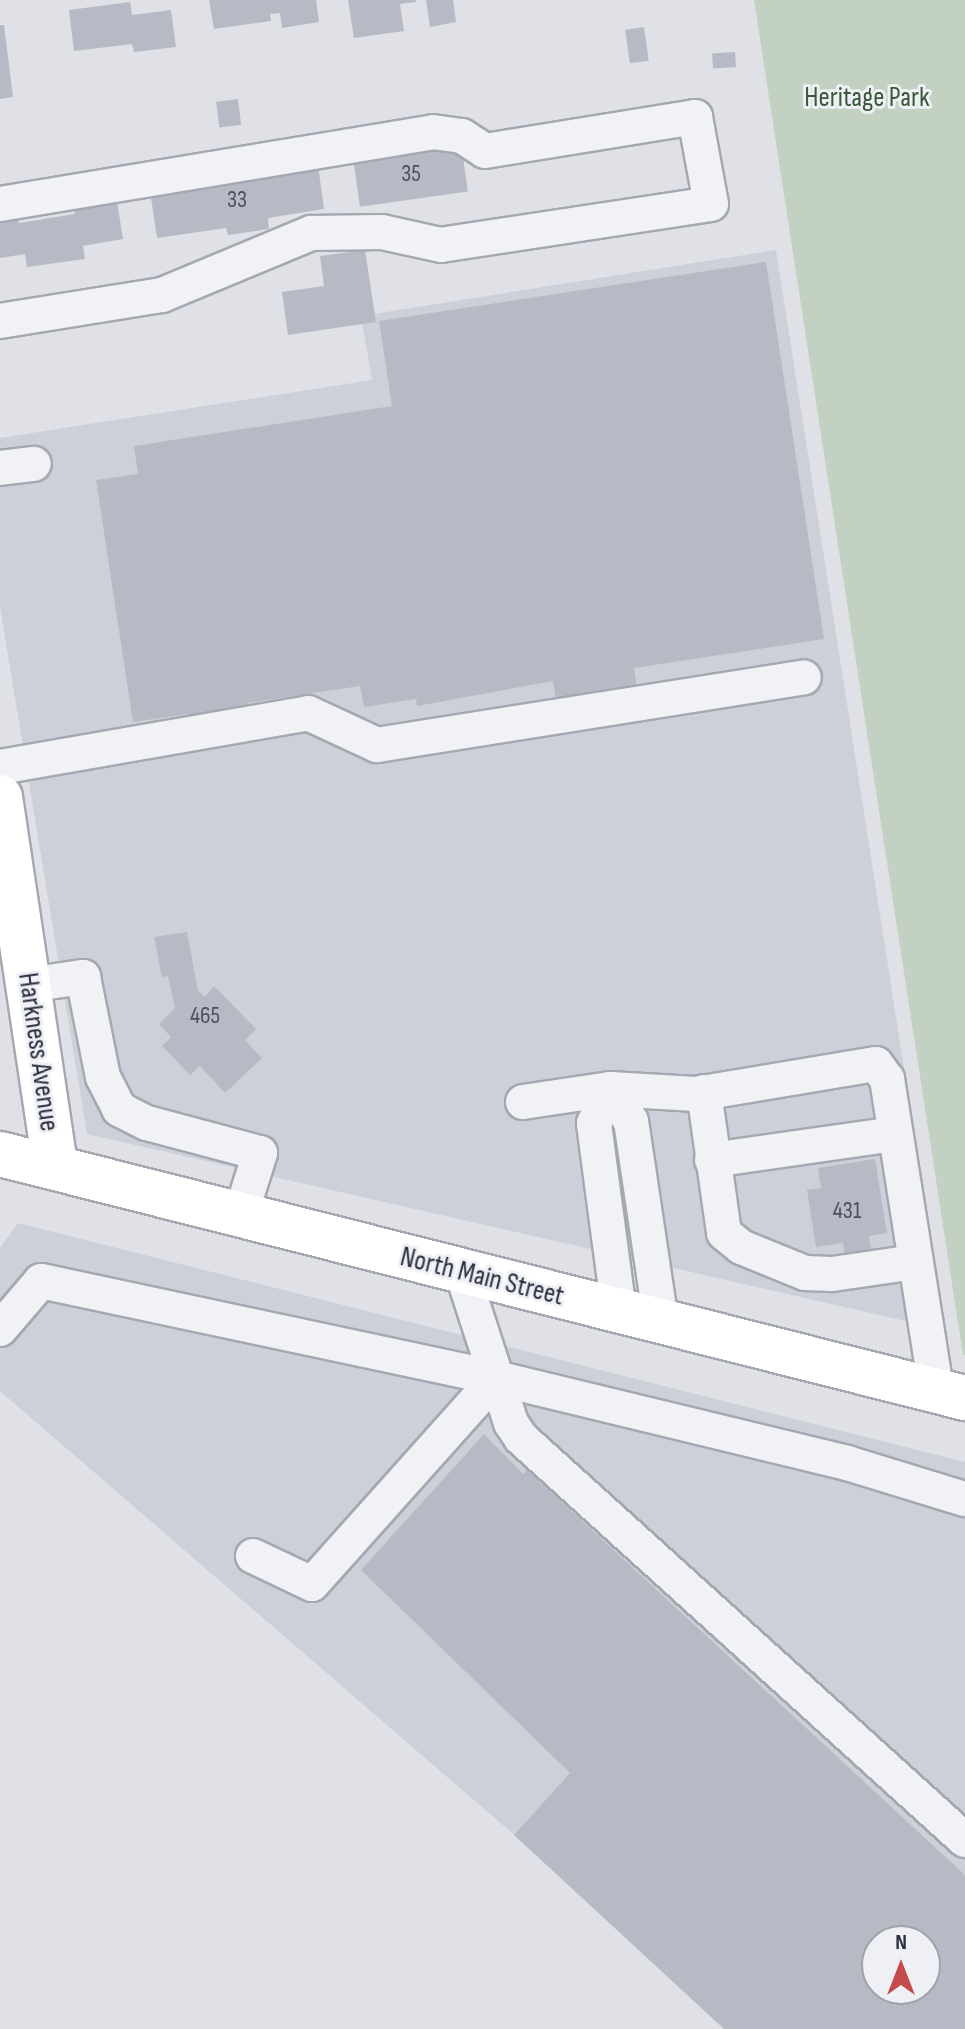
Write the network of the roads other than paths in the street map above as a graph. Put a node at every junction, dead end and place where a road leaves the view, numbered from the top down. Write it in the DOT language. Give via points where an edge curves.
graph roads {
  1 [pos="0,204"];
  2 [pos="0,321"];
  3 [pos="34,464"];
  4 [pos="0,468"];
  5 [pos="804,677"];
  6 [pos="0,767"];
  7 [pos="0,797"];
  8 [pos="8,909"];
  9 [pos="28,985"];
  10 [pos="610,1089"];
  11 [pos="704,1092"];
  12 [pos="523,1102"];
  13 [pos="895,1134"];
  14 [pos="0,1154"];
  15 [pos="712,1160"];
  16 [pos="55,1165"];
  17 [pos="240,1217"];
  18 [pos="914,1262"];
  19 [pos="462,1272"];
  20 [pos="619,1311"];
  21 [pos="661,1321"];
  22 [pos="0,1329"];
  23 [pos="496,1378"];
  24 [pos="951,1394"];
  25 [pos="965,1499"];
  26 [pos="253,1556"];
  27 [pos="965,1840"];
  1 -- 2 [label="lane" via="433,132 462,136 485,151 695,117 711,204 441,245 382,232 311,233 162,295"];
  3 -- 4 [label="lane"];
  5 -- 6 [label="lane" via="377,745 308,713"];
  7 -- 8 [label="main road, Harkness Avenue"];
  8 -- 9 [label="main road, Harkness Avenue"];
  9 -- 16 [label="main road, Harkness Avenue"];
  9 -- 17 [label="lane" via="83,977 103,1077 119,1109 147,1123 260,1153"];
  10 -- 11 [label="lane"];
  10 -- 12 [label="lane"];
  10 -- 20 [label="lane" via="594,1124"];
  10 -- 21 [label="lane" via="631,1121"];
  11 -- 13 [label="lane" via="876,1064 887,1079"];
  11 -- 15 [label="lane"];
  13 -- 15 [label="lane"];
  13 -- 18 [label="lane"];
  14 -- 16 [label="main road, North Main Street"];
  15 -- 18 [label="lane" via="724,1233 741,1247 805,1273"];
  16 -- 17 [label="main road, North Main Street"];
  17 -- 19 [label="main road, North Main Street"];
  18 -- 24 [label="lane"];
  19 -- 20 [label="main road, North Main Street"];
  19 -- 23 [label="lane"];
  20 -- 21 [label="main road, North Main Street"];
  21 -- 24 [label="main road, North Main Street"];
  22 -- 23 [label="lane" via="41,1281"];
  23 -- 25 [label="lane" via="847,1463"];
  23 -- 26 [label="lane" via="312,1584"];
  23 -- 27 [label="lane" via="521,1438"];
}
